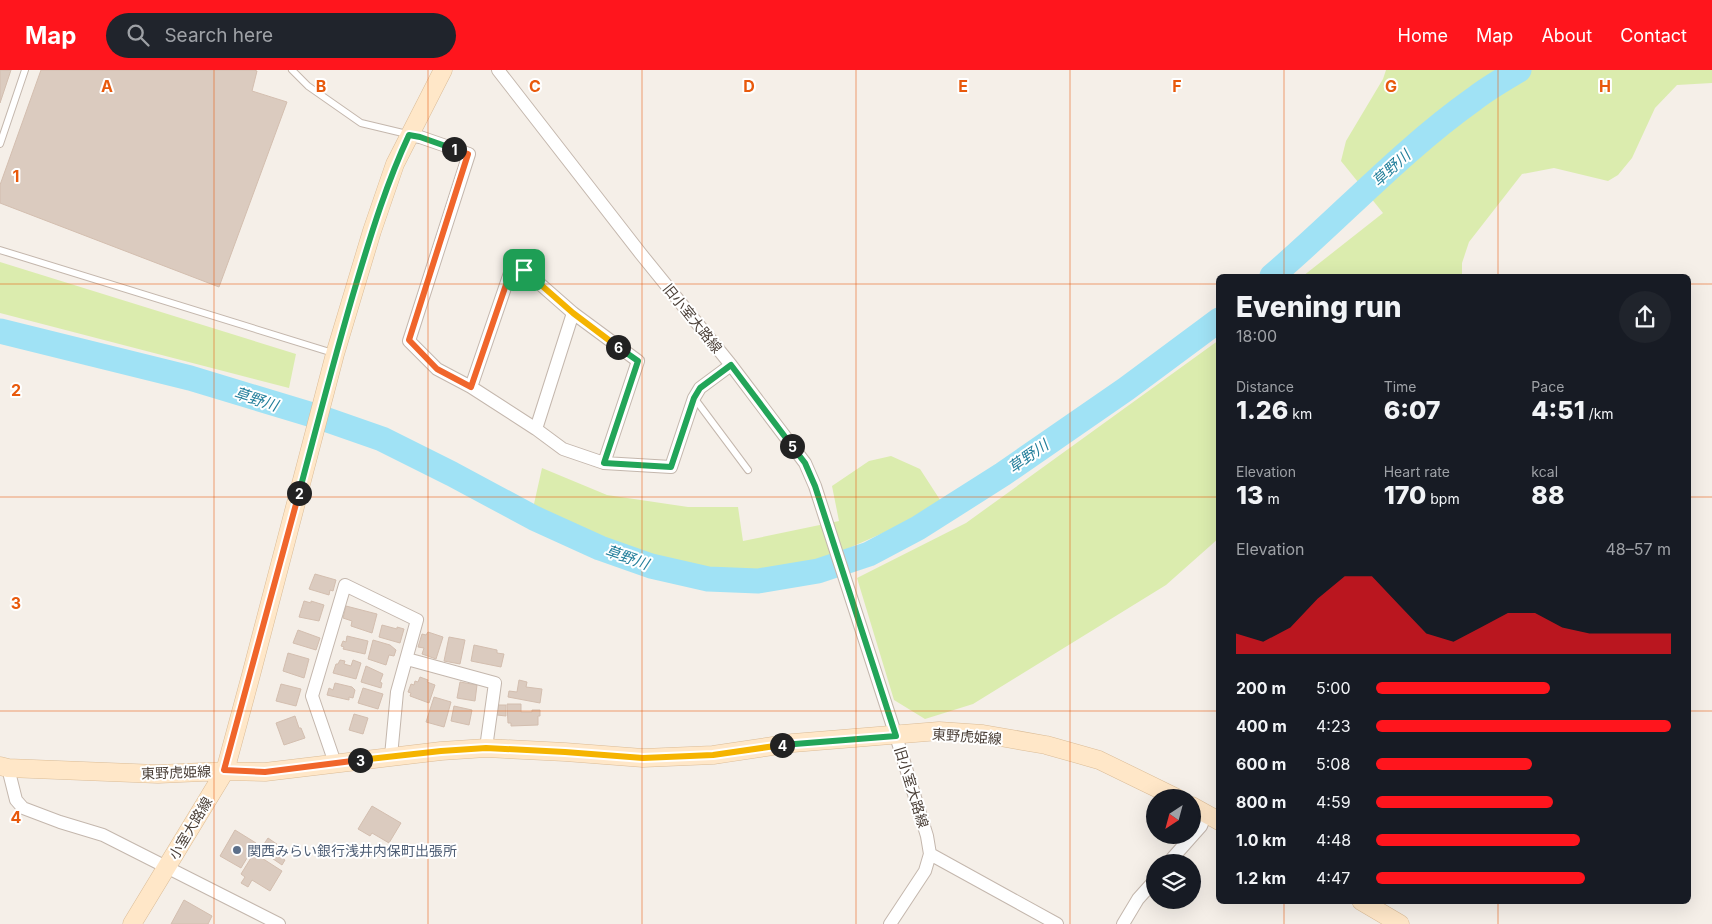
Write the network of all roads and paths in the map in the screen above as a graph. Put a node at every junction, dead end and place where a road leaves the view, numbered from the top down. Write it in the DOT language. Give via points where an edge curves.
graph roads {
  1 [pos="25,70"];
  2 [pos="292,70"];
  3 [pos="443,70"];
  4 [pos="498,70"];
  5 [pos="409,135"];
  6 [pos="0,144"];
  7 [pos="0,250"];
  8 [pos="573,313"];
  9 [pos="335,357"];
  10 [pos="731,365"];
  11 [pos="471,387"];
  12 [pos="694,398"];
  13 [pos="536,429"];
  14 [pos="604,463"];
  15 [pos="748,470"];
  16 [pos="407,659"];
  17 [pos="896,736"];
  18 [pos="486,748"];
  19 [pos="391,756"];
  20 [pos="335,763"];
  21 [pos="4,767"];
  22 [pos="224,770"];
  23 [pos="1159,789"];
  24 [pos="1206,813"];
  25 [pos="930,854"];
  26 [pos="1177,854"];
  27 [pos="166,868"];
  28 [pos="1146,890"];
  29 [pos="1366,904"];
  30 [pos="1396,923"];
  31 [pos="132,924"];
  32 [pos="279,924"];
  33 [pos="890,924"];
  34 [pos="1056,924"];
  35 [pos="1123,924"];
  1 -- 6 [label="lane"];
  2 -- 5 [label="lane" via="308,86 361,122"];
  3 -- 5 [label="main road, 小室大路線"];
  4 -- 10 [label="street, 旧小室大路線"];
  5 -- 9 [label="main road, 小室大路線" via="395,164 372,231"];
  5 -- 11 [label="street" via="468,154 409,340 437,369"];
  7 -- 9 [label="lane"];
  8 -- 11 [label="street" via="524,270 510,273"];
  8 -- 13 [label="street"];
  8 -- 14 [label="street" via="638,361"];
  9 -- 22 [label="main road, 小室大路線"];
  10 -- 12 [label="street" via="700,388"];
  10 -- 17 [label="street, 旧小室大路線" via="805,463"];
  11 -- 13 [label="street"];
  12 -- 14 [label="street" via="671,467"];
  12 -- 15 [label="lane"];
  13 -- 14 [label="street" via="563,449"];
  16 -- 18 [label="street" via="496,683"];
  16 -- 19 [label="street" via="397,692"];
  16 -- 20 [label="street" via="417,620 344,585 312,696"];
  17 -- 18 [label="main road, 東野虎姫線" via="793,743 713,755 643,758"];
  17 -- 23 [label="main road, 東野虎姫線" via="939,731 983,734 1046,745 1099,760"];
  17 -- 25 [label="street, 旧小室大路線"];
  18 -- 19 [label="main road, 東野虎姫線"];
  19 -- 20 [label="main road, 東野虎姫線"];
  20 -- 22 [label="main road, 東野虎姫線" via="265,772"];
  21 -- 22 [label="main road, 東野虎姫線" via="158,774"];
  21 -- 27 [label="street" via="16,800 23,808 103,835"];
  22 -- 27 [label="main road, 小室大路線"];
  24 -- 26 [label="street" via="1200,826"];
  25 -- 33 [label="street" via="925,871"];
  25 -- 34 [label="street"];
  27 -- 31 [label="main road, 小室大路線"];
  27 -- 32 [label="street"];
  28 -- 35 [label="street"];
  29 -- 30 [label="main road"];
}
